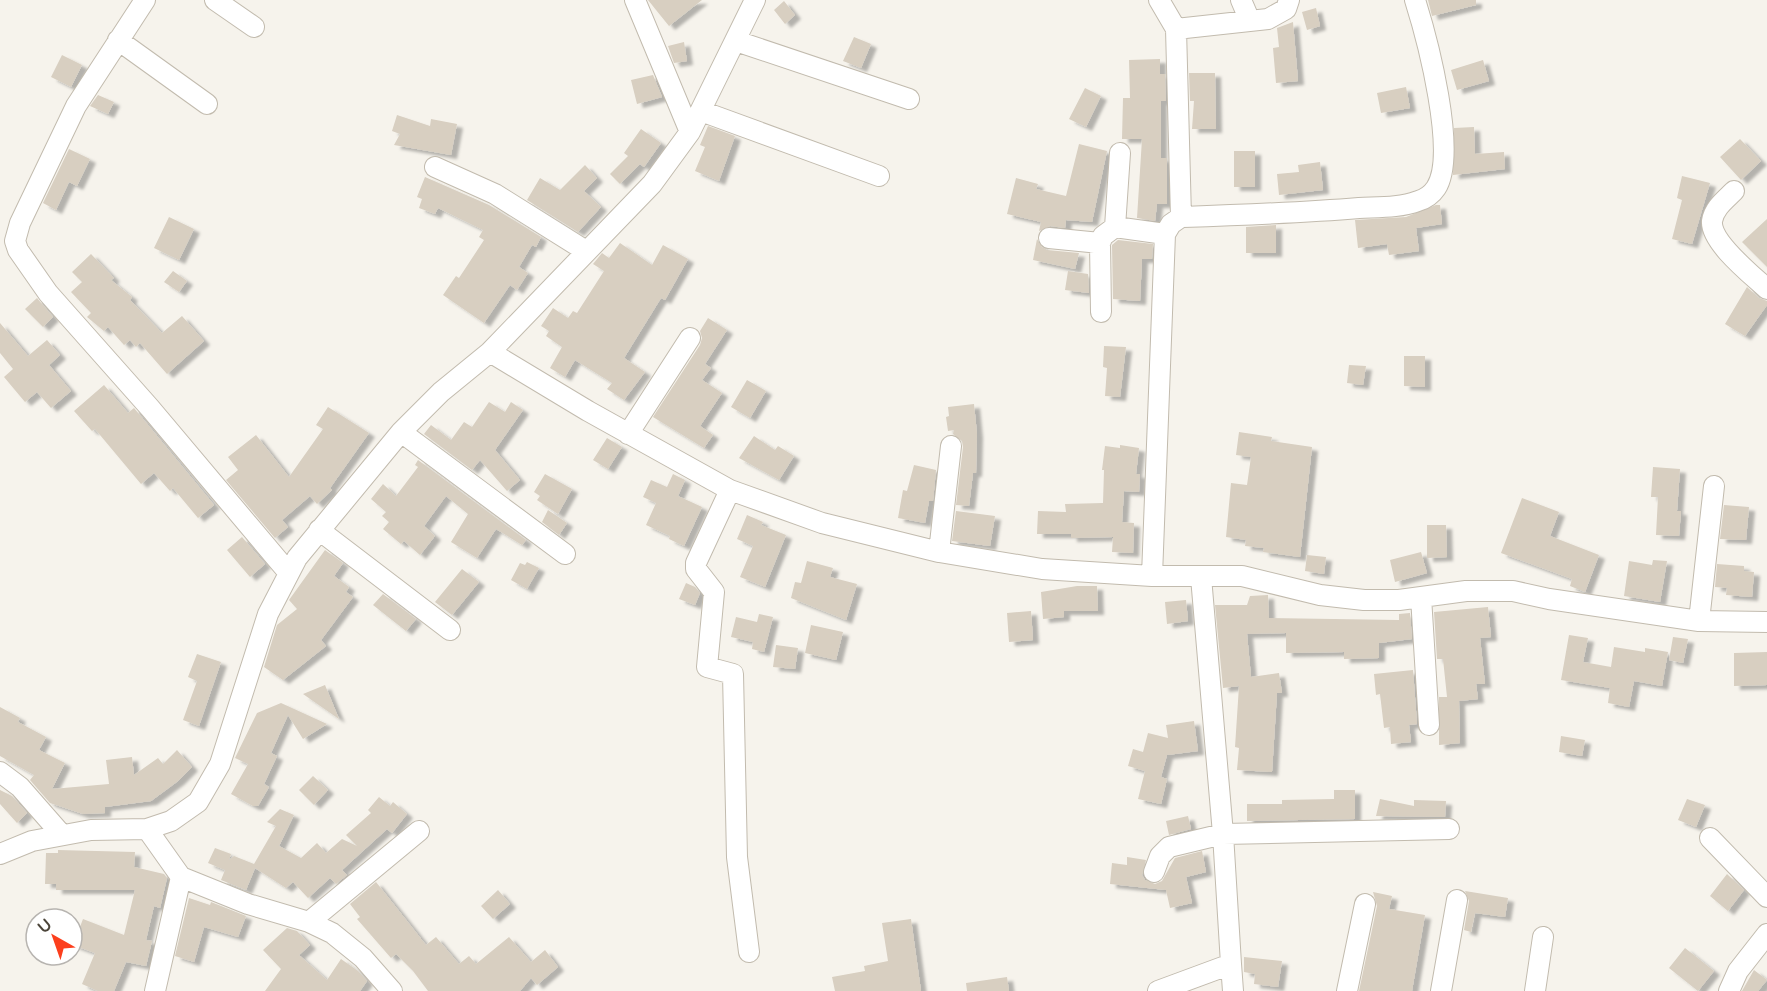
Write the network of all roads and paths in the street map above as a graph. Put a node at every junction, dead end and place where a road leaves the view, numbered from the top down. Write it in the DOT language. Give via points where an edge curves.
graph roads {
  1 [pos="145,0"];
  2 [pos="215,0"];
  3 [pos="635,0"];
  4 [pos="755,0"];
  5 [pos="1159,0"];
  6 [pos="1241,0"];
  7 [pos="1289,0"];
  8 [pos="1415,0"];
  9 [pos="1250,21"];
  10 [pos="254,27"];
  11 [pos="1176,29"];
  12 [pos="118,40"];
  13 [pos="736,41"];
  14 [pos="909,99"];
  15 [pos="207,104"];
  16 [pos="701,111"];
  17 [pos="690,132"];
  18 [pos="1120,153"];
  19 [pos="435,166"];
  20 [pos="879,176"];
  21 [pos="1734,191"];
  22 [pos="1181,217"];
  23 [pos="1115,227"];
  24 [pos="1165,234"];
  25 [pos="8,235"];
  26 [pos="1049,238"];
  27 [pos="1101,243"];
  28 [pos="586,251"];
  29 [pos="1767,289"];
  30 [pos="1101,312"];
  31 [pos="690,338"];
  32 [pos="490,352"];
  33 [pos="401,432"];
  34 [pos="628,434"];
  35 [pos="951,446"];
  36 [pos="1714,486"];
  37 [pos="730,490"];
  38 [pos="319,530"];
  39 [pos="939,552"];
  40 [pos="565,554"];
  41 [pos="288,572"];
  42 [pos="1152,576"];
  43 [pos="1201,577"];
  44 [pos="1421,597"];
  45 [pos="1699,621"];
  46 [pos="1767,622"];
  47 [pos="450,630"];
  48 [pos="1429,726"];
  49 [pos="0,772"];
  50 [pos="1449,829"];
  51 [pos="147,830"];
  52 [pos="419,831"];
  53 [pos="1223,834"];
  54 [pos="62,835"];
  55 [pos="1710,838"];
  56 [pos="0,854"];
  57 [pos="1154,872"];
  58 [pos="181,876"];
  59 [pos="1767,897"];
  60 [pos="1457,900"];
  61 [pos="1365,904"];
  62 [pos="309,922"];
  63 [pos="1767,934"];
  64 [pos="1543,937"];
  65 [pos="749,952"];
  66 [pos="1231,964"];
  67 [pos="155,991"];
  68 [pos="392,991"];
  69 [pos="1158,991"];
  70 [pos="1233,991"];
  71 [pos="1347,991"];
  72 [pos="1441,991"];
  73 [pos="1535,991"];
  74 [pos="1729,991"];
  1 -- 12 [label="street"];
  2 -- 10 [label="street"];
  3 -- 17 [label="street"];
  4 -- 13 [label="street"];
  5 -- 11 [label="street"];
  6 -- 9 [label="street"];
  7 -- 9 [label="street" via="1286,9 1268,19"];
  8 -- 22 [label="street" via="1440,101 1443,160 1437,187 1428,196 1407,204 1306,213"];
  9 -- 11 [label="street"];
  11 -- 22 [label="street"];
  12 -- 15 [label="street"];
  12 -- 25 [label="street" via="76,106 20,223"];
  13 -- 14 [label="street"];
  13 -- 16 [label="street"];
  16 -- 17 [label="street"];
  16 -- 20 [label="street"];
  17 -- 28 [label="street" via="652,184"];
  18 -- 23 [label="street"];
  19 -- 28 [label="street" via="512,204"];
  21 -- 29 [label="street" via="1718,207 1712,219 1713,231"];
  22 -- 24 [label="street"];
  23 -- 24 [label="street"];
  23 -- 27 [label="street" via="1103,236"];
  24 -- 42 [label="street"];
  25 -- 41 [label="street" via="48,293"];
  26 -- 27 [label="street"];
  27 -- 30 [label="street"];
  28 -- 32 [label="street"];
  31 -- 34 [label="street"];
  32 -- 33 [label="street" via="441,392"];
  32 -- 34 [label="street"];
  33 -- 38 [label="street"];
  33 -- 40 [label="street"];
  34 -- 37 [label="street"];
  35 -- 39 [label="street"];
  36 -- 45 [label="street"];
  37 -- 39 [label="street" via="822,523"];
  37 -- 65 [label="street" via="696,569 714,592 708,667 733,674 737,857"];
  38 -- 41 [label="street"];
  38 -- 47 [label="street"];
  39 -- 42 [label="street" via="1042,569"];
  41 -- 51 [label="street" via="268,615 220,764 208,789 186,812"];
  42 -- 43 [label="street"];
  43 -- 44 [label="street" via="1242,576 1320,595 1364,600"];
  43 -- 53 [label="street"];
  44 -- 45 [label="street" via="1513,591"];
  44 -- 48 [label="street"];
  45 -- 46 [label="street"];
  49 -- 54 [label="street" via="20,787"];
  50 -- 53 [label="street"];
  51 -- 54 [label="street" via="91,830"];
  51 -- 58 [label="street"];
  52 -- 62 [label="street"];
  53 -- 57 [label="street" via="1169,847 1160,856"];
  53 -- 66 [label="street"];
  54 -- 56 [label="street" via="32,841"];
  55 -- 59 [label="street"];
  58 -- 62 [label="street" via="248,904"];
  58 -- 67 [label="street"];
  60 -- 72 [label="street"];
  61 -- 71 [label="street"];
  62 -- 68 [label="street" via="349,945"];
  63 -- 74 [label="street" via="1738,971"];
  64 -- 73 [label="street"];
  66 -- 69 [label="street"];
  66 -- 70 [label="street"];
}
